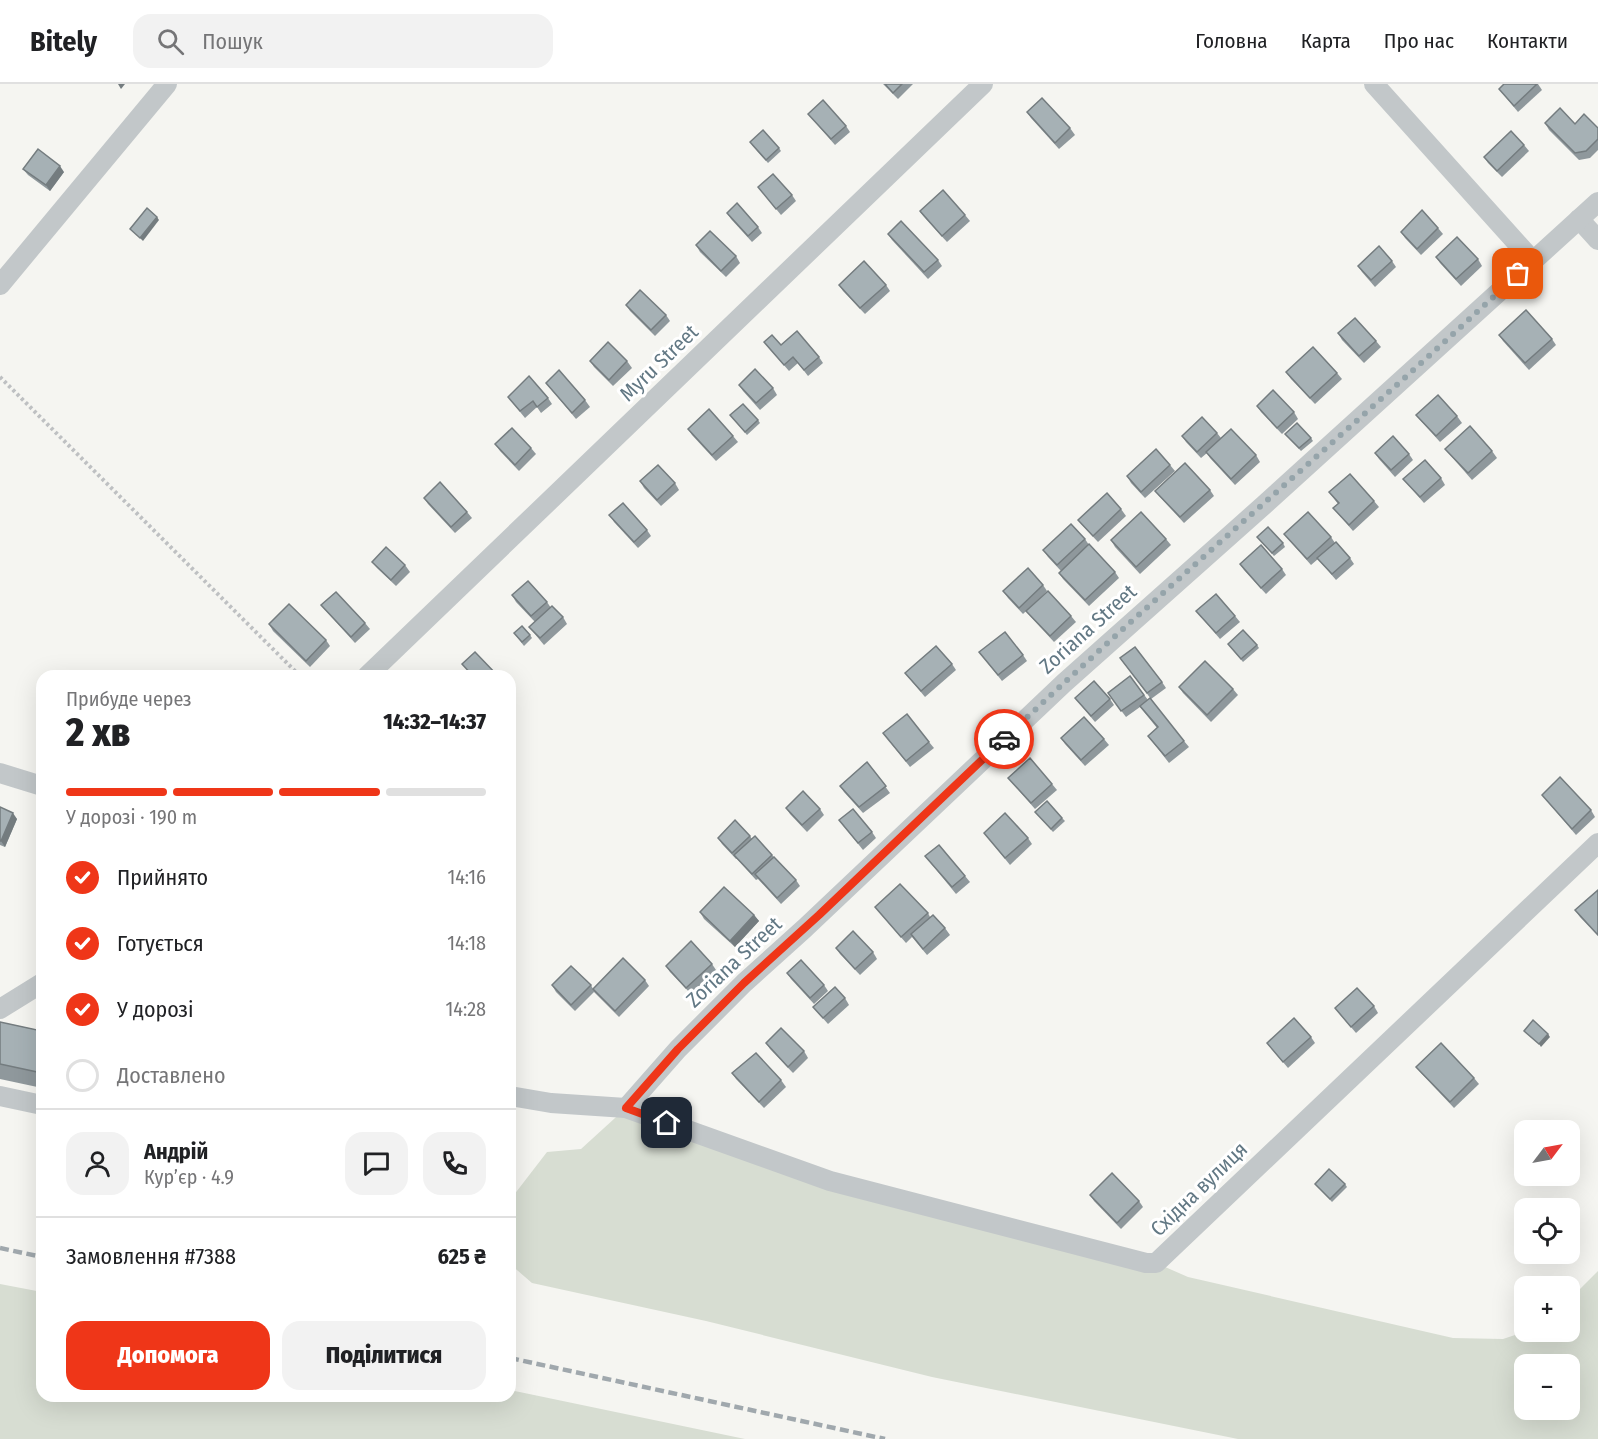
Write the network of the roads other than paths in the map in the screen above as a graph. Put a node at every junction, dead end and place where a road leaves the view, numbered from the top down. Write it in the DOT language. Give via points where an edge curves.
graph roads {
  1 [pos="167,84"];
  2 [pos="983,84"];
  3 [pos="1374,84"];
  4 [pos="1598,202"];
  5 [pos="1579,219"];
  6 [pos="1598,240"];
  7 [pos="1533,261"];
  8 [pos="0,285"];
  9 [pos="373,670"];
  10 [pos="0,773"];
  11 [pos="36,784"];
  12 [pos="1598,843"];
  13 [pos="36,987"];
  14 [pos="0,1009"];
  15 [pos="0,1096"];
  16 [pos="516,1097"];
  17 [pos="36,1104"];
  18 [pos="626,1108"];
  1 -- 8 [label="street"];
  2 -- 9 [label="street, Myru Street"];
  3 -- 7 [label="street"];
  4 -- 5 [label="street, Zoriana Street"];
  5 -- 6 [label="street"];
  5 -- 7 [label="street, Zoriana Street"];
  7 -- 18 [label="street, Zoriana Street" via="1064,683 744,983"];
  10 -- 11 [label="street"];
  12 -- 18 [label="street, Східна вулиця" via="1156,1263 830,1181"];
  13 -- 14 [label="street"];
  15 -- 17 [label="street"];
  16 -- 18 [label="street"];
}
